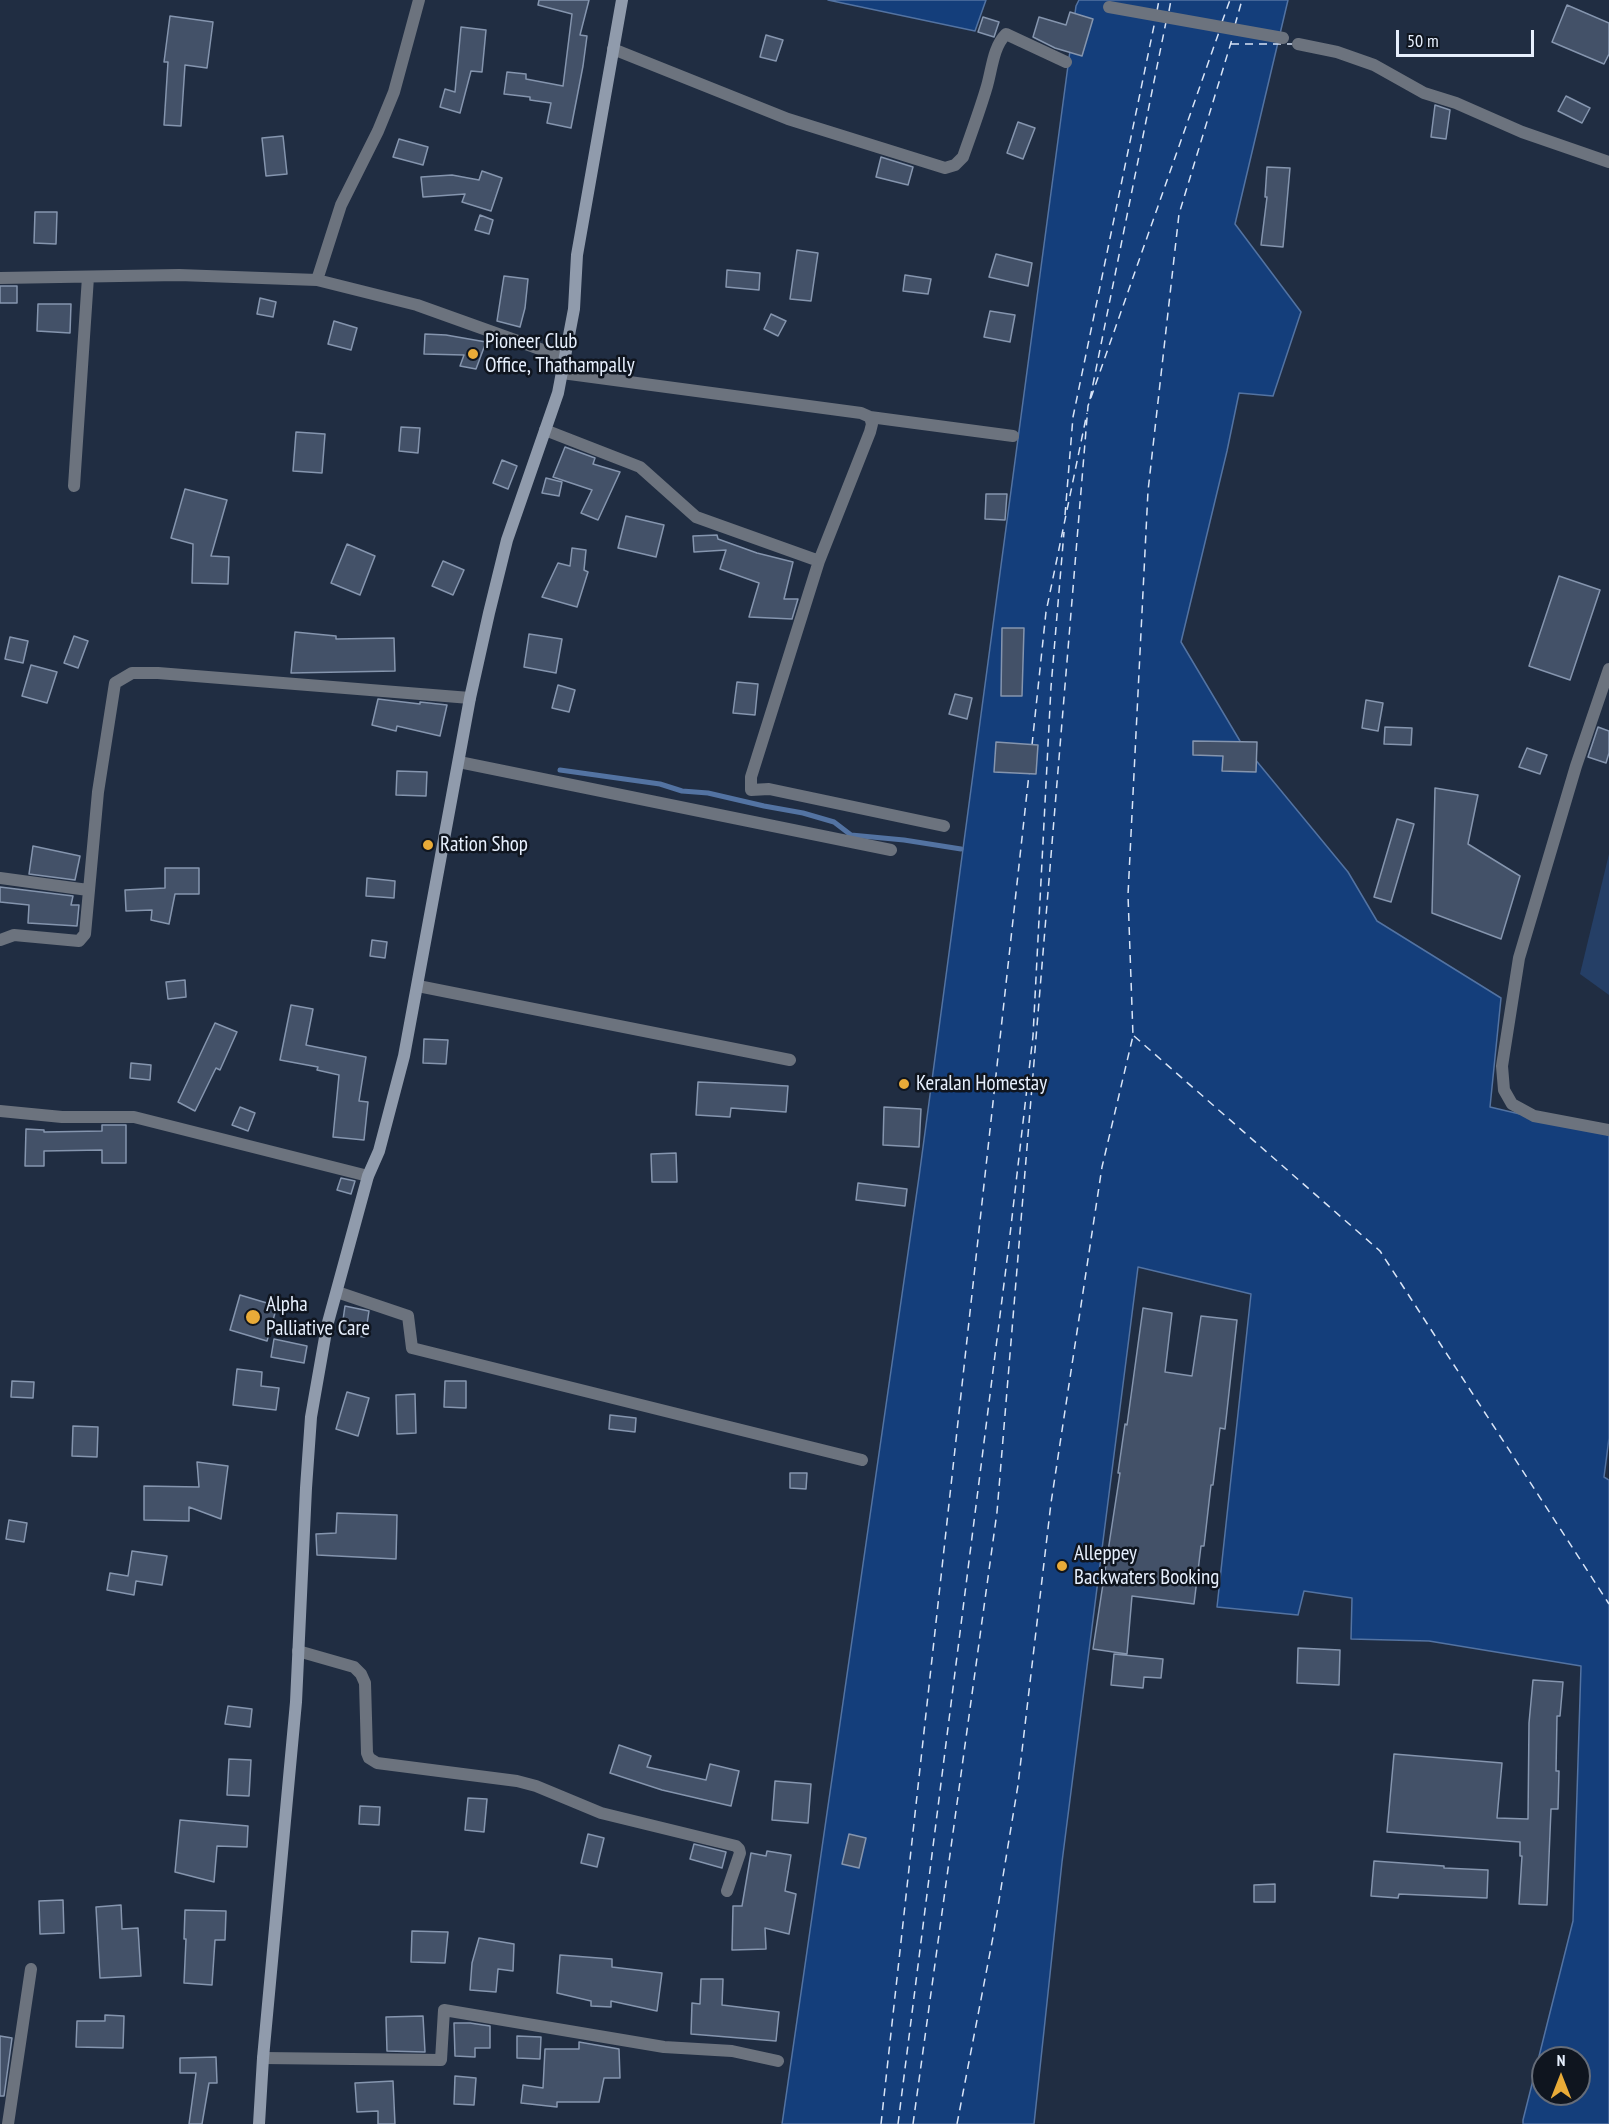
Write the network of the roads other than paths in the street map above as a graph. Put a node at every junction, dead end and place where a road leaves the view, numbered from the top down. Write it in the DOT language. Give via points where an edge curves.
graph roads {
  1 [pos="419,0"];
  2 [pos="622,0"];
  3 [pos="1109,7"];
  4 [pos="1283,38"];
  5 [pos="1298,44"];
  6 [pos="613,49"];
  7 [pos="1066,62"];
  8 [pos="1609,162"];
  9 [pos="88,277"];
  10 [pos="0,278"];
  11 [pos="317,280"];
  12 [pos="565,358"];
  13 [pos="562,373"];
  14 [pos="870,417"];
  15 [pos="545,430"];
  16 [pos="1013,436"];
  17 [pos="74,486"];
  18 [pos="819,561"];
  19 [pos="1609,669"];
  20 [pos="470,698"];
  21 [pos="459,762"];
  22 [pos="944,826"];
  23 [pos="891,850"];
  24 [pos="0,878"];
  25 [pos="88,890"];
  26 [pos="0,940"];
  27 [pos="418,986"];
  28 [pos="790,1060"];
  29 [pos="0,1111"];
  30 [pos="1609,1130"];
  31 [pos="368,1176"];
  32 [pos="337,1292"];
  33 [pos="862,1460"];
  34 [pos="298,1652"];
  35 [pos="727,1891"];
  36 [pos="32,1969"];
  37 [pos="263,2058"];
  38 [pos="778,2061"];
  39 [pos="8,2124"];
  40 [pos="259,2124"];
  1 -- 11 [label="street" via="394,92 341,205"];
  2 -- 6 [label="main road"];
  3 -- 4 [label="street"];
  5 -- 8 [label="street" via="1374,64 1424,93"];
  6 -- 7 [label="street" via="788,120 945,168 963,157 994,56 1006,34"];
  6 -- 12 [label="main road" via="577,255 574,309"];
  9 -- 10 [label="street"];
  9 -- 11 [label="street" via="179,275"];
  9 -- 17 [label="street"];
  11 -- 12 [label="street" via="417,305"];
  12 -- 13 [label="main road"];
  13 -- 14 [label="street"];
  13 -- 15 [label="main road"];
  14 -- 16 [label="street"];
  14 -- 18 [label="street" via="870,432"];
  15 -- 18 [label="street" via="640,467 696,517"];
  15 -- 20 [label="main road" via="507,540"];
  18 -- 22 [label="street" via="751,777 752,790 769,789"];
  19 -- 30 [label="street" via="1575,766 1520,958 1502,1066 1504,1090 1512,1104 1534,1116"];
  20 -- 21 [label="main road"];
  20 -- 25 [label="street" via="132,674 115,683"];
  21 -- 23 [label="street"];
  21 -- 27 [label="main road"];
  24 -- 25 [label="street"];
  25 -- 26 [label="street" via="85,934 78,941 14,935"];
  27 -- 28 [label="street"];
  27 -- 31 [label="main road" via="404,1056"];
  29 -- 31 [label="street" via="62,1117 134,1117"];
  31 -- 32 [label="main road"];
  32 -- 33 [label="street" via="408,1316 412,1348"];
  32 -- 34 [label="main road" via="311,1417"];
  34 -- 35 [label="street" via="354,1667 361,1674 365,1683 367,1753 377,1763 517,1781 601,1813 735,1846 740,1853"];
  34 -- 37 [label="main road" via="285,1838"];
  36 -- 39 [label="street"];
  37 -- 38 [label="street" via="441,2060 444,2010 664,2047 732,2051"];
  37 -- 40 [label="main road"];
}
